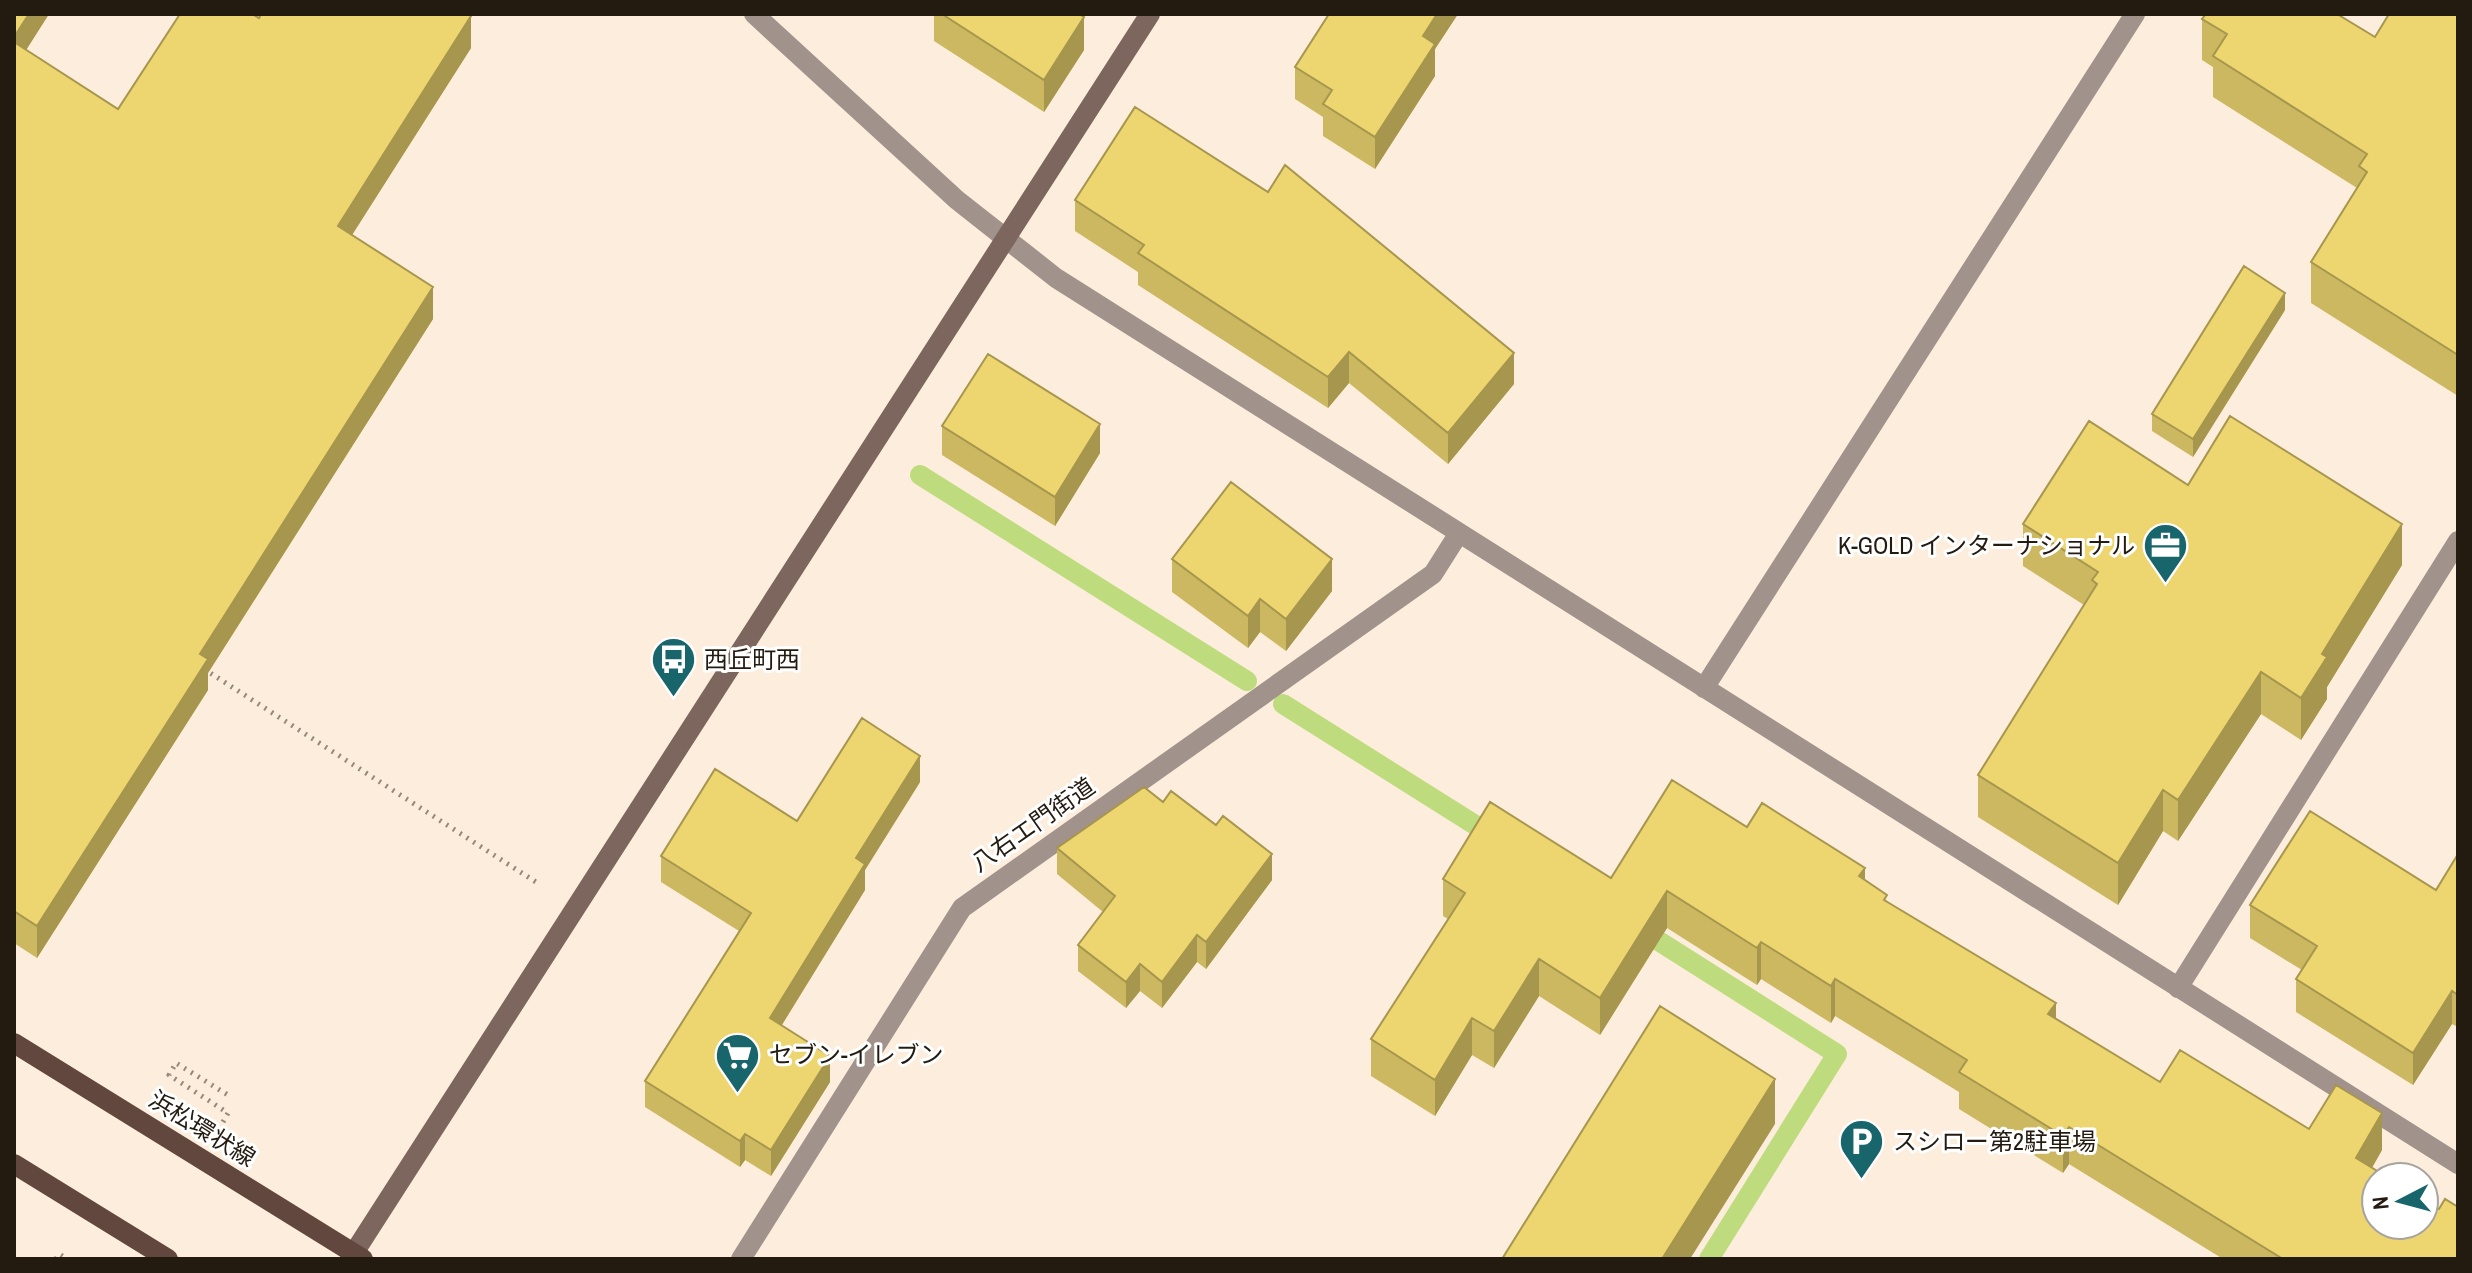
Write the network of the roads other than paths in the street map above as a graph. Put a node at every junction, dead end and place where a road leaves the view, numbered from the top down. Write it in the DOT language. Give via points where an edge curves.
graph roads {
  1 [pos="754,14"];
  2 [pos="1150,14"];
  3 [pos="2135,14"];
  4 [pos="1006,239"];
  5 [pos="1459,533"];
  6 [pos="2458,541"];
  7 [pos="1704,688"];
  8 [pos="2178,988"];
  9 [pos="14,1043"];
  10 [pos="14,1164"];
  11 [pos="2458,1164"];
  12 [pos="356,1257"];
  13 [pos="168,1259"];
  14 [pos="741,1259"];
  1 -- 4 [label="street"];
  2 -- 4 [label="street"];
  3 -- 7 [label="street"];
  4 -- 5 [label="street" via="1056,278"];
  4 -- 12 [label="street"];
  5 -- 7 [label="street"];
  5 -- 14 [label="street, 八右エ門街道" via="1433,574 962,908"];
  6 -- 8 [label="street"];
  7 -- 8 [label="street"];
  8 -- 11 [label="street"];
  9 -- 12 [label="main road, 浜松環状線"];
  10 -- 13 [label="main road"];
}
